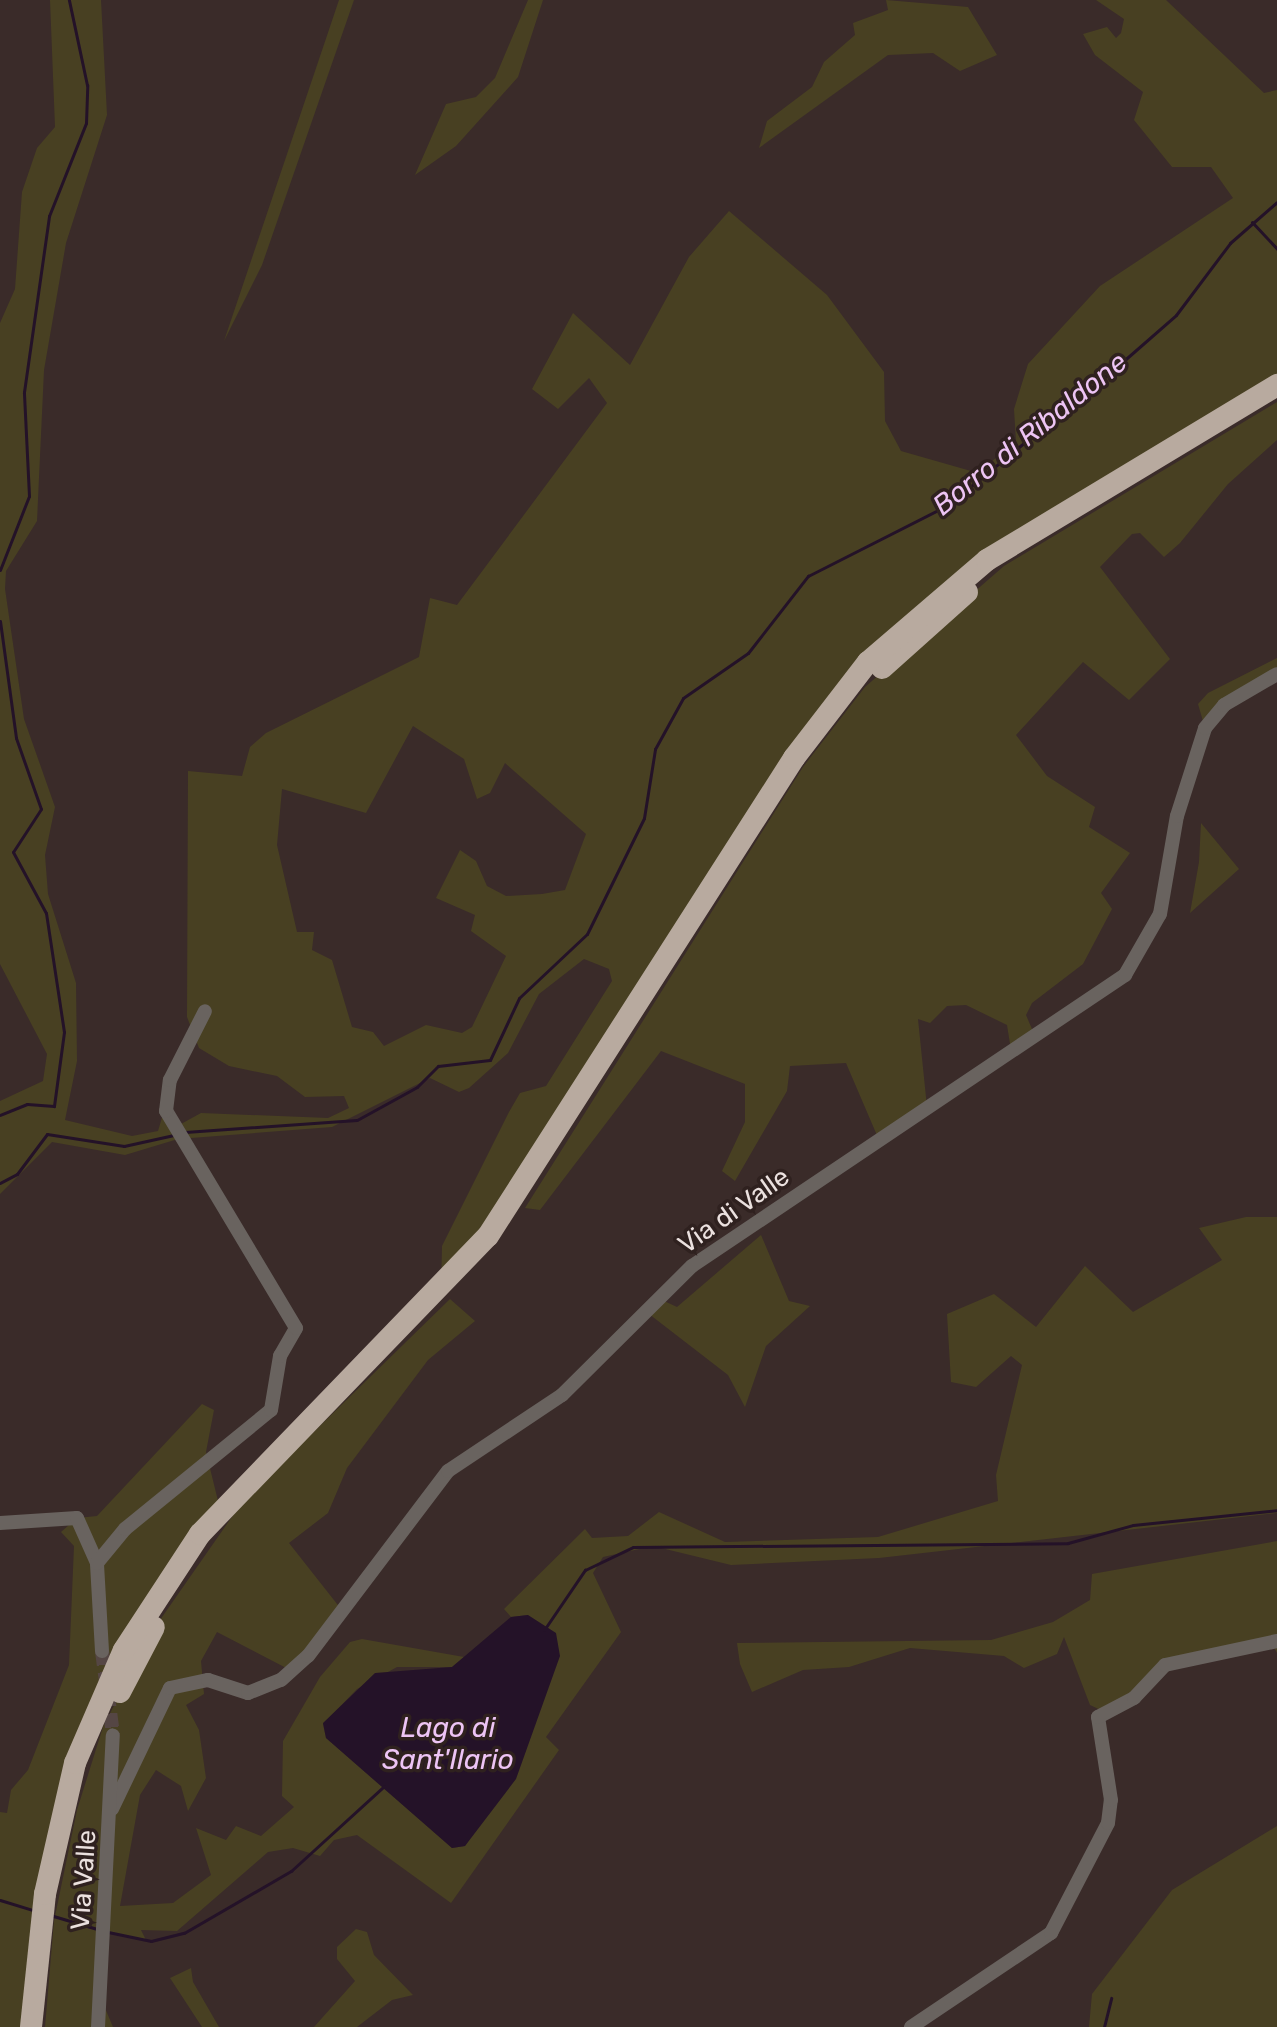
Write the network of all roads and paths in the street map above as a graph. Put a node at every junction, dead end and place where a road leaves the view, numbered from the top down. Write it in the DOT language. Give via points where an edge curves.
graph roads {
  1 [pos="1277,385"];
  2 [pos="1277,402"];
  3 [pos="1277,674"];
  4 [pos="205,1011"];
  5 [pos="0,1523"];
  6 [pos="97,1563"];
  7 [pos="1277,1641"];
  8 [pos="102,1651"];
  9 [pos="113,1735"];
  10 [pos="112,1809"];
  11 [pos="31,2027"];
  12 [pos="45,2027"];
  13 [pos="98,2027"];
  14 [pos="911,2027"];
  1 -- 11 [label="highway" via="987,560 868,662 794,758 488,1236 200,1534 124,1650 75,1763 45,1894"];
  2 -- 12 [label="highway" via="1004,566 865,687 803,767 500,1243 212,1541 153,1630 88,1771 54,1921"];
  3 -- 10 [label="street, Via di Valle" via="1224,705 1205,728 1177,816 1160,914 1125,975 692,1266 562,1395 448,1471 308,1656 281,1680 248,1693 208,1680 170,1688"];
  4 -- 6 [label="street" via="170,1080 166,1111 175,1134 296,1328 280,1356 271,1410 125,1529"];
  5 -- 6 [label="street" via="77,1518"];
  6 -- 8 [label="street"];
  7 -- 14 [label="street" via="1165,1665 1134,1698 1098,1717 1108,1823 1051,1933"];
  9 -- 10 [label="street, Via Valle"];
  10 -- 13 [label="street, Via Valle"];
}
